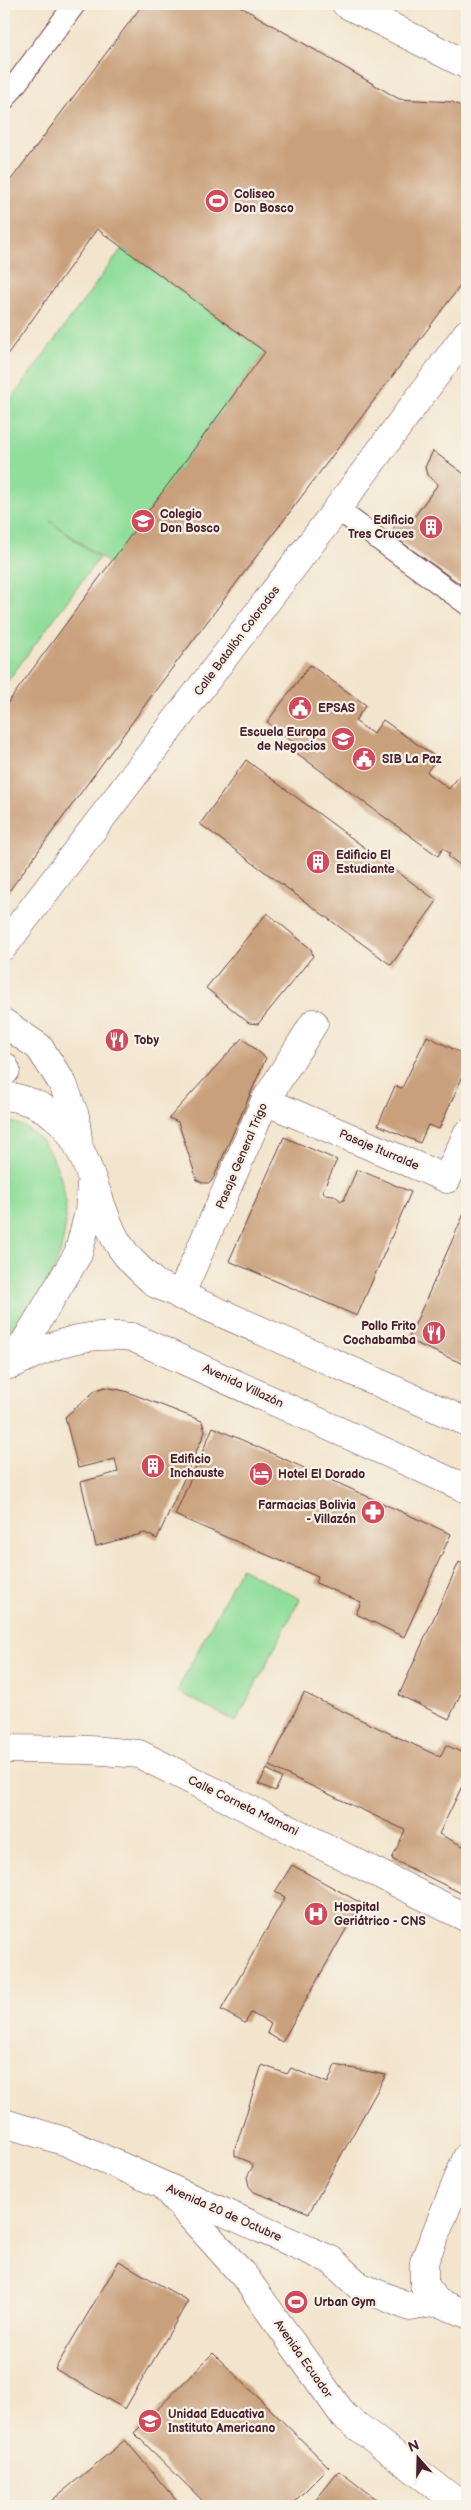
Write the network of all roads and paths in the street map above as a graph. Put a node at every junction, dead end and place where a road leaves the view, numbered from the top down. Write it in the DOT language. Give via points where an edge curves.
graph roads {
  1 [pos="75,4"];
  2 [pos="346,4"];
  3 [pos="467,65"];
  4 [pos="4,100"];
  5 [pos="467,333"];
  6 [pos="337,510"];
  7 [pos="467,604"];
  8 [pos="4,946"];
  9 [pos="4,1023"];
  10 [pos="314,1023"];
  11 [pos="4,1066"];
  12 [pos="4,1072"];
  13 [pos="4,1096"];
  14 [pos="265,1101"];
  15 [pos="467,1134"];
  16 [pos="80,1148"];
  17 [pos="92,1180"];
  18 [pos="180,1296"];
  19 [pos="8,1367"];
  20 [pos="467,1422"];
  21 [pos="467,1489"];
  22 [pos="4,1749"];
  23 [pos="467,1918"];
  24 [pos="4,2123"];
  25 [pos="467,2158"];
  26 [pos="165,2188"];
  27 [pos="430,2293"];
  28 [pos="467,2314"];
  29 [pos="462,2506"];
  1 -- 4 [label="lane"];
  2 -- 3 [label="main road"];
  5 -- 6 [label="main road, Calle Batallón Colorados"];
  6 -- 7 [label="lane"];
  6 -- 8 [label="main road, Calle Batallón Colorados"];
  9 -- 16 [label="main road" via="39,1047 63,1084 75,1116"];
  10 -- 14 [label="main road, Pasaje General Trigo"];
  11 -- 12 [label="main road"];
  13 -- 16 [label="main road" via="25,1098 46,1108 62,1121"];
  14 -- 15 [label="main road, Pasaje Iturralde" via="447,1179"];
  14 -- 18 [label="main road, Pasaje General Trigo"];
  16 -- 17 [label="main road"];
  17 -- 18 [label="main road" via="113,1234 130,1261 156,1284"];
  17 -- 19 [label="main road" via="89,1212 78,1254"];
  18 -- 20 [label="main road"];
  19 -- 21 [label="main road, Avenida Villazón" via="43,1349 74,1339 106,1334 132,1337"];
  22 -- 23 [label="main road, Calle Corneta Mamani" via="139,1754"];
  24 -- 26 [label="main road, Avenida 20 de Octubre" via="64,2141"];
  25 -- 27 [label="main road" via="424,2262"];
  26 -- 27 [label="main road, Avenida 20 de Octubre" via="330,2260 359,2286 410,2307"];
  26 -- 29 [label="main road, Avenida Ecuador" via="245,2277 344,2416"];
  27 -- 28 [label="main road"];
}
